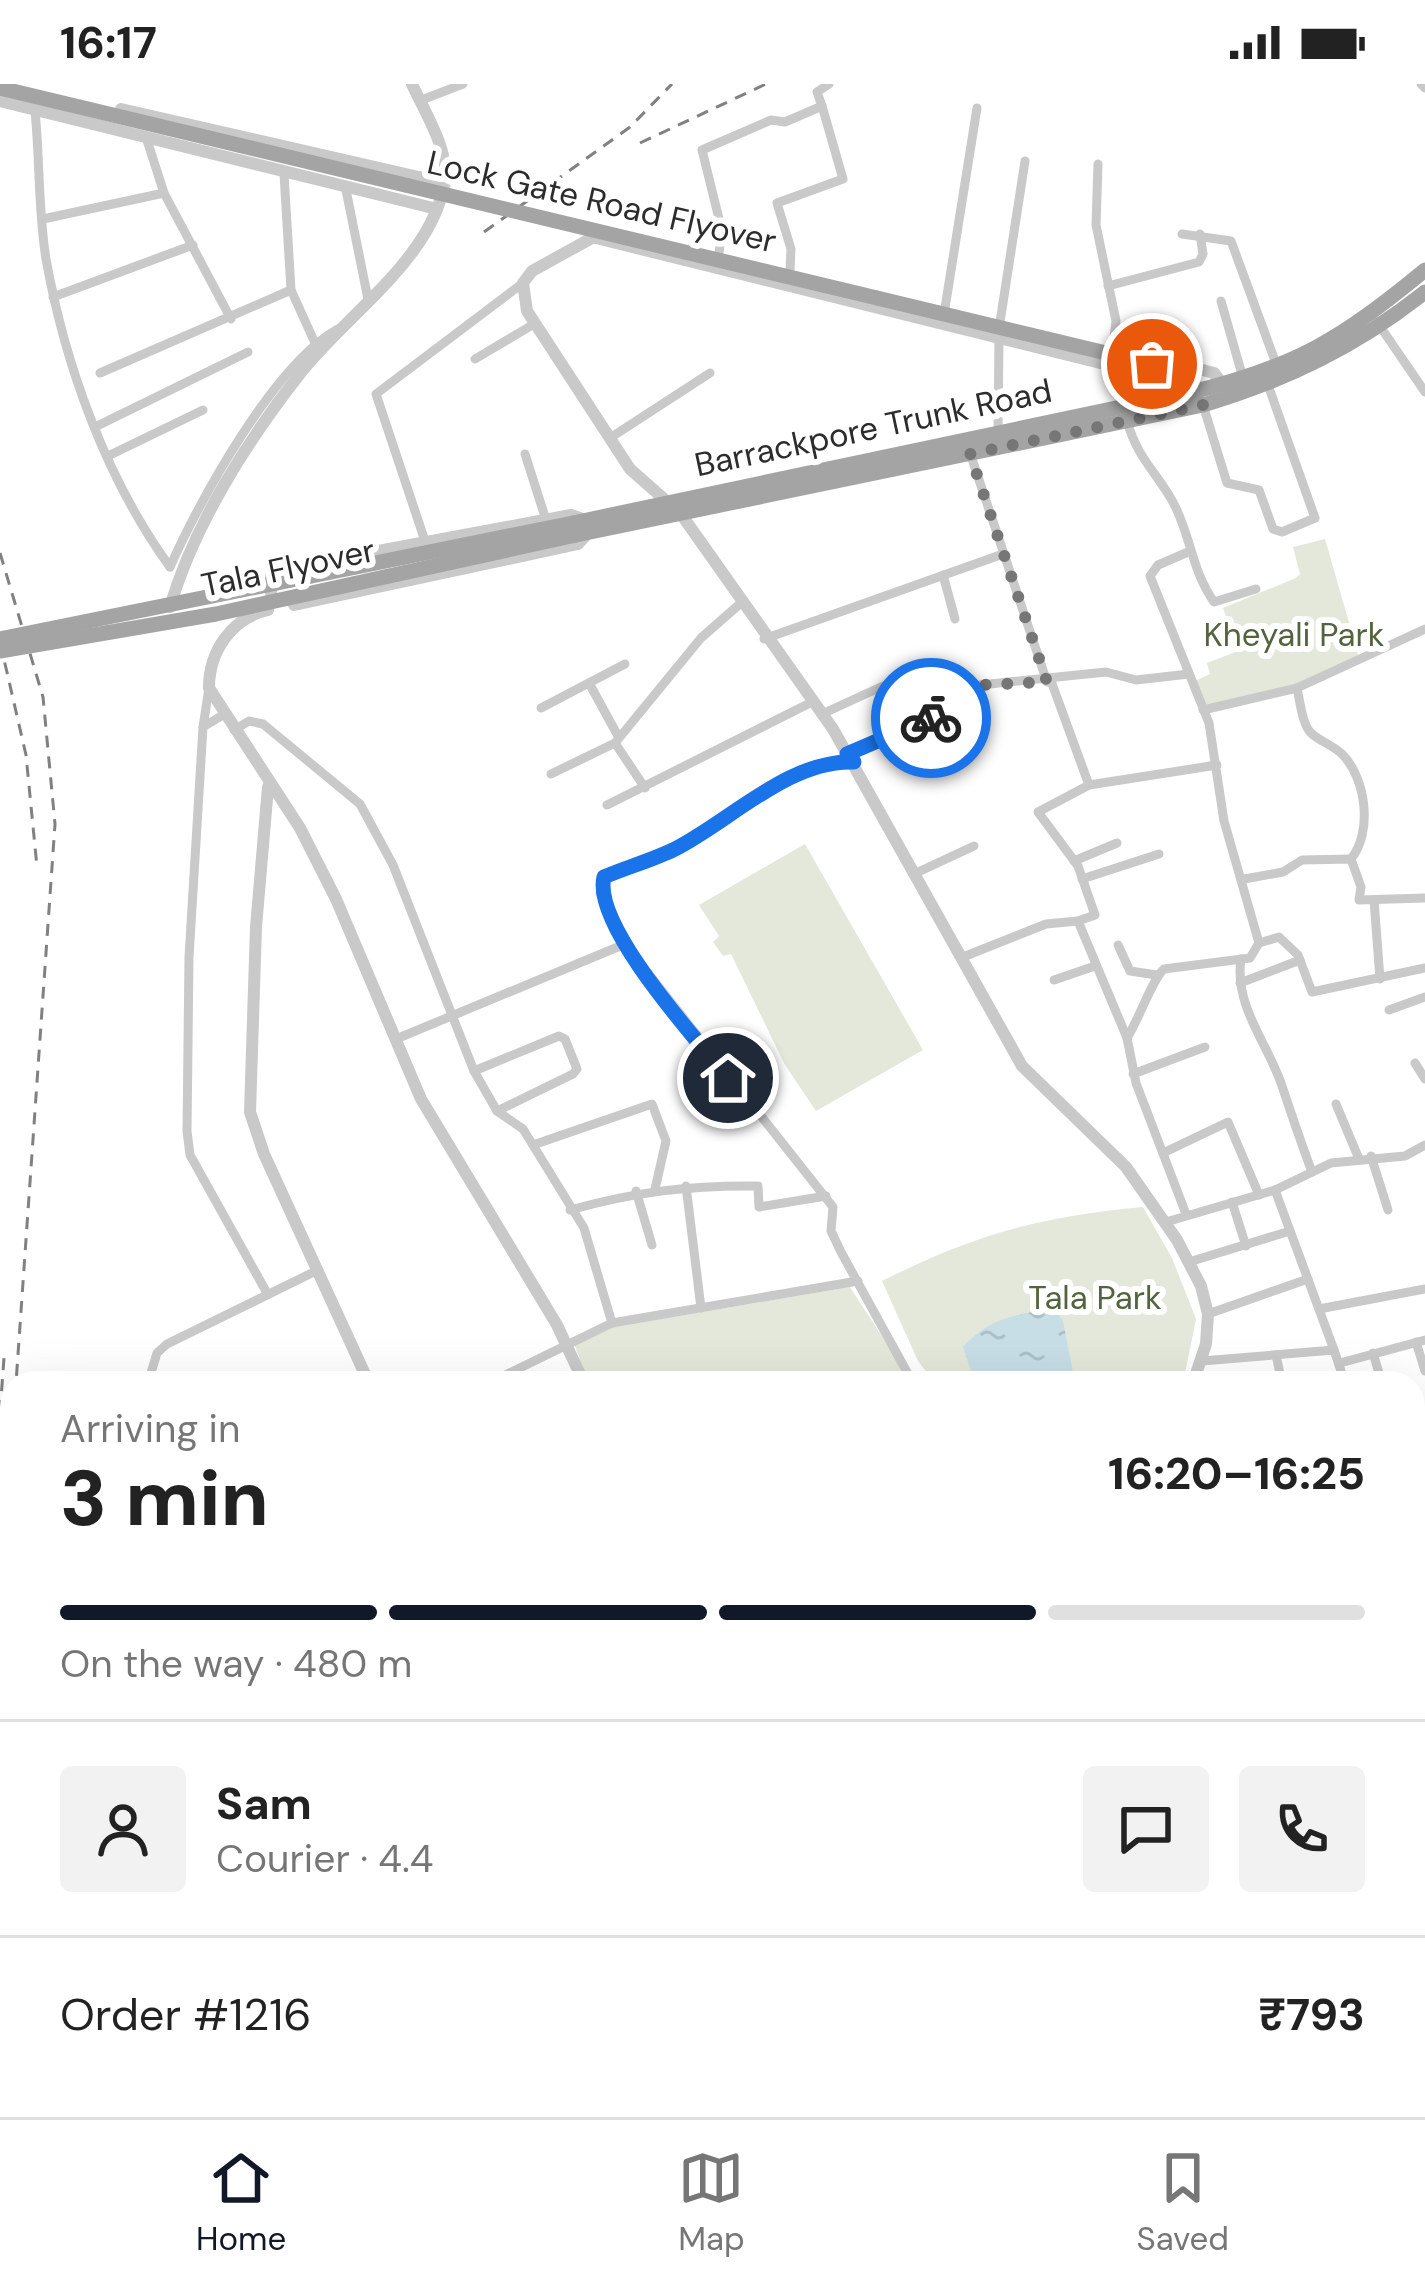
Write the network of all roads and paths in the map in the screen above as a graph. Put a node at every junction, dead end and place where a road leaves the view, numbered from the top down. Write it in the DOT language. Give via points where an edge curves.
graph roads {
  1 [pos="8,84"];
  2 [pos="412,84"];
  3 [pos="463,84"];
  4 [pos="829,84"];
  5 [pos="0,88"];
  6 [pos="0,101"];
  7 [pos="419,101"];
  8 [pos="822,106"];
  9 [pos="977,108"];
  10 [pos="35,110"];
  11 [pos="146,137"];
  12 [pos="1025,161"];
  13 [pos="1098,164"];
  14 [pos="284,174"];
  15 [pos="445,183"];
  16 [pos="345,185"];
  17 [pos="164,193"];
  18 [pos="437,208"];
  19 [pos="43,220"];
  20 [pos="1182,234"];
  21 [pos="1200,234"];
  22 [pos="591,237"];
  23 [pos="194,245"];
  24 [pos="719,253"];
  25 [pos="1425,270"];
  26 [pos="790,271"];
  27 [pos="524,283"];
  28 [pos="1108,286"];
  29 [pos="291,290"];
  30 [pos="1425,292"];
  31 [pos="53,297"];
  32 [pos="368,298"];
  33 [pos="1221,301"];
  34 [pos="945,308"];
  35 [pos="231,319"];
  36 [pos="1376,321"];
  37 [pos="1000,322"];
  38 [pos="534,324"];
  39 [pos="999,338"];
  40 [pos="320,344"];
  41 [pos="1113,347"];
  42 [pos="248,352"];
  43 [pos="475,359"];
  44 [pos="1279,369"];
  45 [pos="100,373"];
  46 [pos="710,373"];
  47 [pos="1243,378"];
  48 [pos="1268,385"];
  49 [pos="1228,391"];
  50 [pos="1425,392"];
  51 [pos="1193,394"];
  52 [pos="203,410"];
  53 [pos="1127,421"];
  54 [pos="95,427"];
  55 [pos="998,432"];
  56 [pos="610,438"];
  57 [pos="968,446"];
  58 [pos="525,454"];
  59 [pos="108,456"];
  60 [pos="666,501"];
  61 [pos="681,514"];
  62 [pos="546,520"];
  63 [pos="581,528"];
  64 [pos="426,545"];
  65 [pos="1189,552"];
  66 [pos="1003,554"];
  67 [pos="943,575"];
  68 [pos="1256,589"];
  69 [pos="742,602"];
  70 [pos="170,607"];
  71 [pos="274,609"];
  72 [pos="956,620"];
  73 [pos="1425,629"];
  74 [pos="0,639"];
  75 [pos="764,639"];
  76 [pos="0,651"];
  77 [pos="625,664"];
  78 [pos="1190,674"];
  79 [pos="1049,681"];
  80 [pos="589,682"];
  81 [pos="884,686"];
  82 [pos="209,688"];
  83 [pos="1297,688"];
  84 [pos="812,702"];
  85 [pos="541,707"];
  86 [pos="1203,710"];
  87 [pos="822,714"];
  88 [pos="224,715"];
  89 [pos="203,727"];
  90 [pos="234,730"];
  91 [pos="616,740"];
  92 [pos="850,758"];
  93 [pos="1217,765"];
  94 [pos="551,774"];
  95 [pos="1089,785"];
  96 [pos="268,787"];
  97 [pos="645,788"];
  98 [pos="608,805"];
  99 [pos="1117,843"];
  100 [pos="974,846"];
  101 [pos="1159,854"];
  102 [pos="1351,859"];
  103 [pos="1074,861"];
  104 [pos="916,873"];
  105 [pos="1082,879"];
  106 [pos="1244,879"];
  107 [pos="1425,898"];
  108 [pos="1374,900"];
  109 [pos="1078,921"];
  110 [pos="1259,943"];
  111 [pos="625,944"];
  112 [pos="1118,945"];
  113 [pos="963,957"];
  114 [pos="1241,959"];
  115 [pos="1300,960"];
  116 [pos="1095,966"];
  117 [pos="1425,968"];
  118 [pos="1157,975"];
  119 [pos="1380,979"];
  120 [pos="1054,980"];
  121 [pos="1240,983"];
  122 [pos="1425,997"];
  123 [pos="1389,1010"];
  124 [pos="450,1018"];
  125 [pos="1126,1038"];
  126 [pos="396,1039"];
  127 [pos="1205,1047"];
  128 [pos="1415,1063"];
  129 [pos="474,1071"];
  130 [pos="1133,1074"];
  131 [pos="1425,1079"];
  132 [pos="1336,1104"];
  133 [pos="497,1111"];
  134 [pos="533,1145"];
  135 [pos="1425,1145"];
  136 [pos="1163,1153"];
  137 [pos="1365,1158"];
  138 [pos="1312,1172"];
  139 [pos="686,1186"];
  140 [pos="655,1189"];
  141 [pos="1275,1190"];
  142 [pos="636,1191"];
  143 [pos="1259,1195"];
  144 [pos="826,1196"];
  145 [pos="1232,1202"];
  146 [pos="570,1210"];
  147 [pos="1388,1210"];
  148 [pos="1186,1214"];
  149 [pos="1166,1222"];
  150 [pos="1290,1231"];
  151 [pos="652,1245"];
  152 [pos="1246,1246"];
  153 [pos="1189,1262"];
  154 [pos="318,1270"];
  155 [pos="1308,1279"];
  156 [pos="858,1280"];
  157 [pos="1425,1288"];
  158 [pos="267,1293"];
  159 [pos="701,1308"];
  160 [pos="1318,1309"];
  161 [pos="1208,1314"];
  162 [pos="612,1323"];
  163 [pos="1420,1341"];
  164 [pos="565,1342"];
  165 [pos="1334,1349"];
  166 [pos="1373,1353"];
  167 [pos="1276,1354"];
  168 [pos="1202,1360"];
  169 [pos="1340,1363"];
  170 [pos="152,1371"];
  171 [pos="360,1371"];
  172 [pos="511,1371"];
  173 [pos="578,1371"];
  174 [pos="907,1371"];
  175 [pos="1198,1371"];
  176 [pos="1280,1371"];
  177 [pos="1342,1371"];
  178 [pos="1378,1371"];
  179 [pos="1425,1371"];
  1 -- 15 [label="street"];
  2 -- 7 [label="street"];
  3 -- 7 [label="street"];
  4 -- 8 [label="street" via="817,92"];
  5 -- 51 [label="main road, Lock Gate Road Flyover, bridge" via="1166,368"];
  6 -- 10 [label="street"];
  7 -- 15 [label="street" via="446,163"];
  8 -- 24 [label="street" via="701,150 722,232"];
  8 -- 26 [label="street" via="843,179 777,203"];
  9 -- 34 [label="street"];
  10 -- 11 [label="street"];
  10 -- 19 [label="street"];
  11 -- 14 [label="street"];
  11 -- 17 [label="street"];
  12 -- 37 [label="street"];
  13 -- 28 [label="street" via="1096,225"];
  14 -- 16 [label="street"];
  14 -- 29 [label="street"];
  15 -- 18 [label="street"];
  16 -- 18 [label="street"];
  16 -- 32 [label="street"];
  17 -- 19 [label="street"];
  17 -- 23 [label="street"];
  18 -- 32 [label="street"];
  19 -- 31 [label="street"];
  20 -- 21 [label="street"];
  21 -- 28 [label="street" via="1198,262"];
  21 -- 44 [label="street" via="1231,241"];
  22 -- 24 [label="street" via="612,228"];
  22 -- 27 [label="street"];
  22 -- 39 [label="street"];
  23 -- 31 [label="street"];
  23 -- 35 [label="street"];
  24 -- 26 [label="street"];
  25 -- 36 [label="main road, Barrackpore Trunk Road"];
  26 -- 34 [label="street"];
  27 -- 38 [label="street"];
  27 -- 64 [label="street" via="376,394"];
  28 -- 41 [label="street"];
  29 -- 35 [label="street"];
  29 -- 40 [label="street"];
  30 -- 36 [label="main road, Barrackpore Trunk Road"];
  31 -- 54 [label="street"];
  32 -- 40 [label="street"];
  33 -- 47 [label="street"];
  34 -- 37 [label="street"];
  35 -- 45 [label="street"];
  36 -- 44 [label="main road, Barrackpore Trunk Road"];
  36 -- 48 [label="main road, Barrackpore Trunk Road"];
  36 -- 50 [label="street"];
  37 -- 41 [label="street"];
  38 -- 43 [label="street"];
  38 -- 56 [label="street"];
  39 -- 51 [label="street"];
  39 -- 55 [label="street"];
  40 -- 59 [label="street" via="251,423 170,566"];
  40 -- 70 [label="street" via="251,442"];
  41 -- 49 [label="street" via="1214,373"];
  42 -- 54 [label="street"];
  44 -- 47 [label="main road, Barrackpore Trunk Road"];
  46 -- 56 [label="street"];
  47 -- 49 [label="main road, Barrackpore Trunk Road"];
  48 -- 49 [label="main road, Barrackpore Trunk Road"];
  48 -- 51 [label="street" via="1315,518 1282,532 1273,529 1259,490 1227,483"];
  49 -- 51 [label="main road, Barrackpore Trunk Road"];
  51 -- 53 [label="main road, Barrackpore Trunk Road"];
  51 -- 55 [label="main road, Barrackpore Trunk Road"];
  52 -- 59 [label="street"];
  53 -- 57 [label="main road, Barrackpore Trunk Road"];
  53 -- 65 [label="street" via="1138,456 1174,504"];
  54 -- 59 [label="street"];
  55 -- 57 [label="main road, Barrackpore Trunk Road"];
  56 -- 60 [label="street"];
  57 -- 60 [label="main road, Barrackpore Trunk Road"];
  57 -- 61 [label="main road, Barrackpore Trunk Road"];
  57 -- 66 [label="street"];
  58 -- 62 [label="street"];
  60 -- 61 [label="street"];
  60 -- 63 [label="main road, Barrackpore Trunk Road"];
  61 -- 63 [label="main road, Barrackpore Trunk Road"];
  61 -- 69 [label="street"];
  62 -- 63 [label="street" via="571,515"];
  62 -- 64 [label="street"];
  63 -- 70 [label="main road, Tala Flyover, bridge"];
  63 -- 71 [label="street" via="578,544"];
  63 -- 76 [label="main road, Tala Flyover, bridge" via="216,614"];
  64 -- 71 [label="street" via="271,571"];
  65 -- 68 [label="street" via="1214,602"];
  65 -- 78 [label="street" via="1150,576"];
  66 -- 67 [label="street"];
  66 -- 79 [label="street"];
  67 -- 72 [label="street"];
  67 -- 75 [label="street"];
  69 -- 75 [label="street"];
  69 -- 91 [label="street" via="701,638"];
  70 -- 74 [label="main road, Tala Flyover, bridge"];
  71 -- 82 [label="street" via="234,626 218,649"];
  73 -- 83 [label="street"];
  75 -- 84 [label="street"];
  77 -- 80 [label="street"];
  78 -- 79 [label="street" via="1136,680 1106,672"];
  78 -- 86 [label="street"];
  79 -- 92 [label="street" via="980,685"];
  79 -- 95 [label="street"];
  80 -- 85 [label="street"];
  80 -- 91 [label="street"];
  81 -- 87 [label="street"];
  82 -- 88 [label="street"];
  82 -- 89 [label="street"];
  83 -- 86 [label="street"];
  83 -- 102 [label="street" via="1309,731 1346,758 1358,782 1362,832"];
  84 -- 87 [label="street"];
  84 -- 97 [label="street"];
  86 -- 93 [label="street"];
  87 -- 92 [label="street"];
  88 -- 89 [label="street"];
  88 -- 90 [label="street"];
  89 -- 158 [label="street" via="187,1131 190,1155"];
  90 -- 96 [label="street"];
  90 -- 124 [label="street" via="263,724 360,804 393,865"];
  91 -- 94 [label="street"];
  91 -- 97 [label="street"];
  92 -- 104 [label="street"];
  92 -- 111 [label="street" via="792,778 672,850 604,877 600,893"];
  93 -- 95 [label="street"];
  93 -- 106 [label="street" via="1224,821"];
  95 -- 103 [label="street" via="1038,812"];
  96 -- 126 [label="street" via="300,828"];
  96 -- 154 [label="street" via="250,1112"];
  97 -- 98 [label="street"];
  99 -- 103 [label="street"];
  100 -- 104 [label="street"];
  101 -- 105 [label="street"];
  102 -- 106 [label="street" via="1302,860"];
  102 -- 108 [label="street" via="1359,900"];
  103 -- 105 [label="street"];
  104 -- 113 [label="street"];
  105 -- 109 [label="street" via="1096,915"];
  106 -- 110 [label="street"];
  107 -- 108 [label="street"];
  108 -- 119 [label="street"];
  109 -- 113 [label="street" via="1046,924"];
  109 -- 116 [label="street"];
  110 -- 114 [label="street"];
  110 -- 115 [label="street" via="1279,937"];
  111 -- 124 [label="street"];
  111 -- 144 [label="street"];
  112 -- 118 [label="street" via="1130,971"];
  113 -- 149 [label="street" via="1022,1066 1126,1167"];
  114 -- 118 [label="street" via="1185,963"];
  114 -- 121 [label="street"];
  115 -- 119 [label="street" via="1312,992"];
  115 -- 121 [label="street"];
  116 -- 120 [label="street"];
  116 -- 125 [label="street"];
  117 -- 119 [label="street"];
  118 -- 125 [label="street" via="1145,1013"];
  121 -- 138 [label="street"];
  122 -- 123 [label="street"];
  124 -- 126 [label="street"];
  124 -- 129 [label="street"];
  125 -- 130 [label="street"];
  126 -- 164 [label="street" via="462,1173"];
  127 -- 130 [label="street"];
  128 -- 131 [label="street"];
  129 -- 133 [label="street"];
  129 -- 133 [label="street" via="566,1039 573,1074"];
  130 -- 136 [label="street"];
  132 -- 137 [label="street"];
  133 -- 134 [label="street"];
  134 -- 140 [label="street" via="652,1104 666,1141"];
  134 -- 146 [label="street"];
  135 -- 137 [label="street" via="1405,1156"];
  136 -- 143 [label="street" via="1228,1122"];
  136 -- 148 [label="street"];
  137 -- 138 [label="street"];
  137 -- 147 [label="street"];
  138 -- 141 [label="street"];
  139 -- 140 [label="street"];
  139 -- 144 [label="street" via="758,1186 759,1207"];
  139 -- 159 [label="street"];
  140 -- 142 [label="street"];
  141 -- 143 [label="street"];
  141 -- 150 [label="street"];
  142 -- 146 [label="street"];
  142 -- 151 [label="street"];
  143 -- 145 [label="street"];
  144 -- 156 [label="street" via="831,1232"];
  145 -- 148 [label="street"];
  145 -- 152 [label="street"];
  146 -- 162 [label="street" via="584,1228"];
  148 -- 149 [label="street"];
  149 -- 153 [label="street"];
  150 -- 152 [label="street"];
  150 -- 155 [label="street"];
  152 -- 153 [label="street"];
  153 -- 161 [label="street"];
  154 -- 158 [label="street"];
  154 -- 171 [label="street"];
  155 -- 160 [label="street"];
  155 -- 161 [label="street"];
  156 -- 159 [label="street"];
  156 -- 174 [label="street"];
  157 -- 160 [label="street"];
  158 -- 170 [label="street" via="167,1343"];
  159 -- 162 [label="street"];
  160 -- 165 [label="street"];
  161 -- 168 [label="street"];
  162 -- 164 [label="street"];
  163 -- 166 [label="street"];
  163 -- 179 [label="street"];
  164 -- 172 [label="street"];
  164 -- 173 [label="street"];
  165 -- 167 [label="street"];
  165 -- 169 [label="street"];
  166 -- 169 [label="street"];
  166 -- 178 [label="street"];
  167 -- 168 [label="street"];
  167 -- 176 [label="street"];
  168 -- 175 [label="street"];
  169 -- 177 [label="street"];
}
